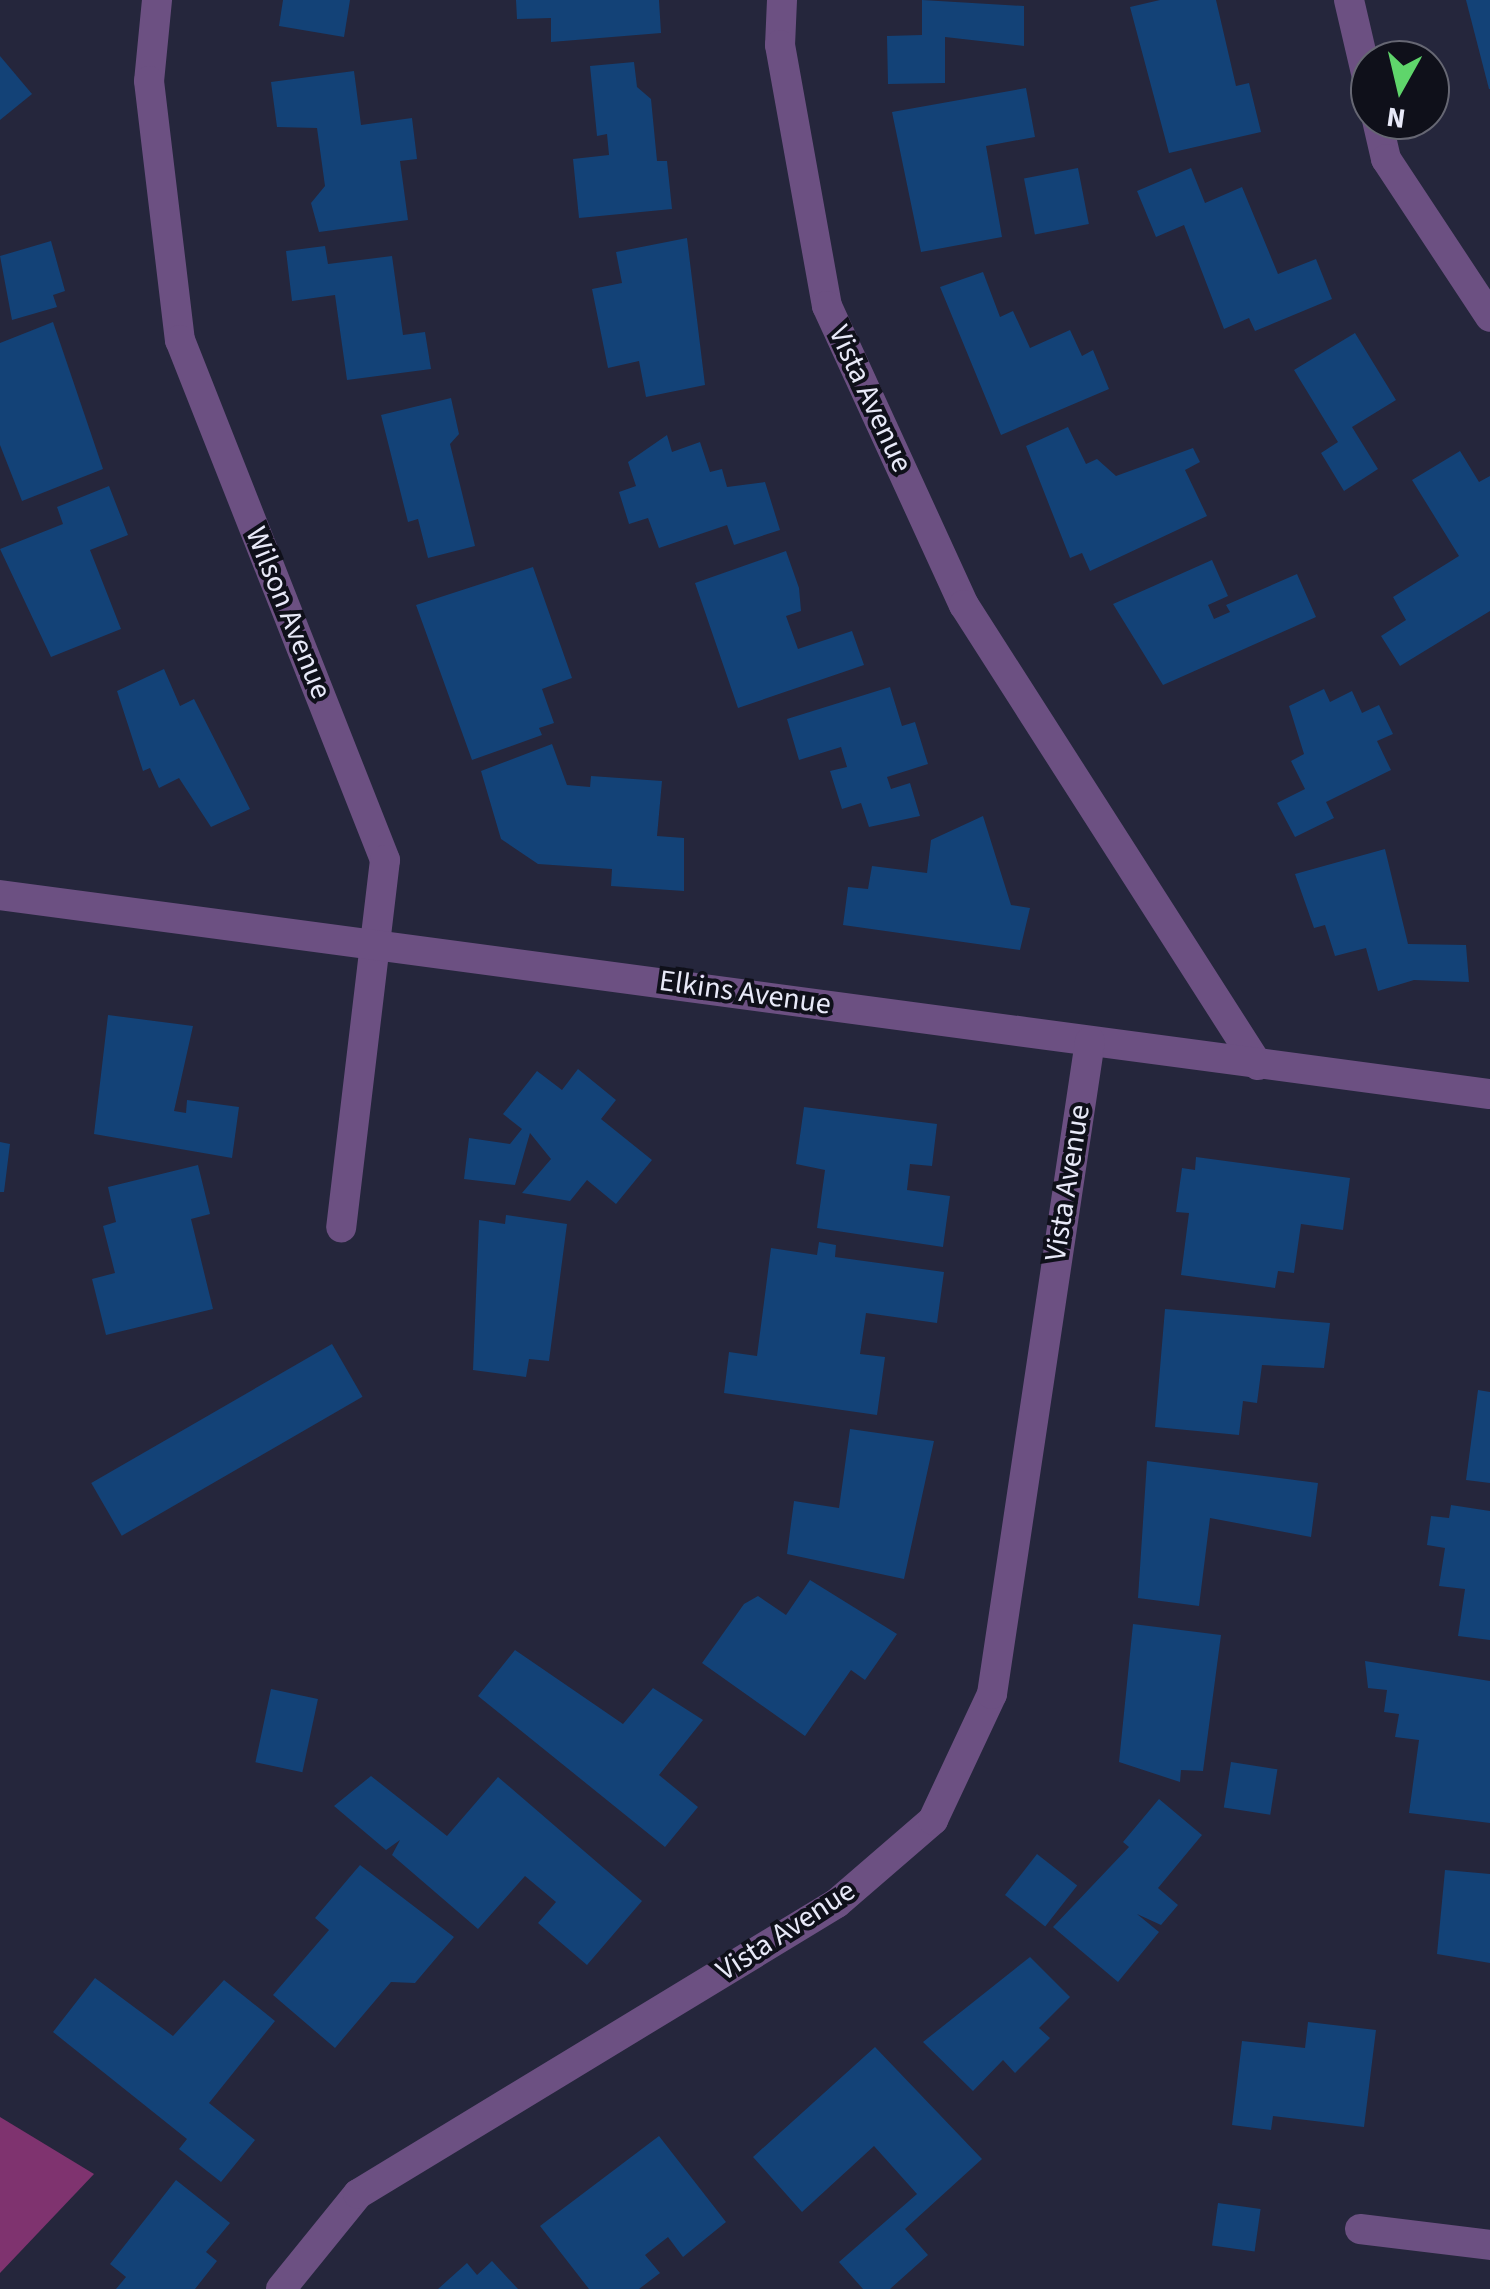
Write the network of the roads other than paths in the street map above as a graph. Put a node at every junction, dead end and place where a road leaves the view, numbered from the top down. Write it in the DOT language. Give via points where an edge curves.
graph roads {
  1 [pos="157,0"];
  2 [pos="782,0"];
  3 [pos="1349,0"];
  4 [pos="1358,40"];
  5 [pos="1382,140"];
  6 [pos="1490,317"];
  7 [pos="0,895"];
  8 [pos="381,942"];
  9 [pos="1090,1040"];
  10 [pos="1258,1065"];
  11 [pos="1490,1094"];
  12 [pos="341,1228"];
  13 [pos="1360,2229"];
  14 [pos="1490,2245"];
  15 [pos="281,2289"];
  1 -- 8 [label="street, Wilson Avenue" via="149,81 180,340 385,860"];
  2 -- 10 [label="street, Vista Avenue" via="780,45 828,306 964,605"];
  3 -- 4 [label="street"];
  5 -- 6 [label="street" via="1386,159"];
  7 -- 8 [label="street, Elkins Avenue"];
  8 -- 9 [label="street, Elkins Avenue"];
  8 -- 12 [label="street, Wilson Avenue"];
  9 -- 10 [label="street, Elkins Avenue"];
  9 -- 15 [label="street, Vista Avenue" via="992,1694 933,1820 837,1903 358,2194"];
  10 -- 11 [label="street, Elkins Avenue"];
  13 -- 14 [label="street"];
}
